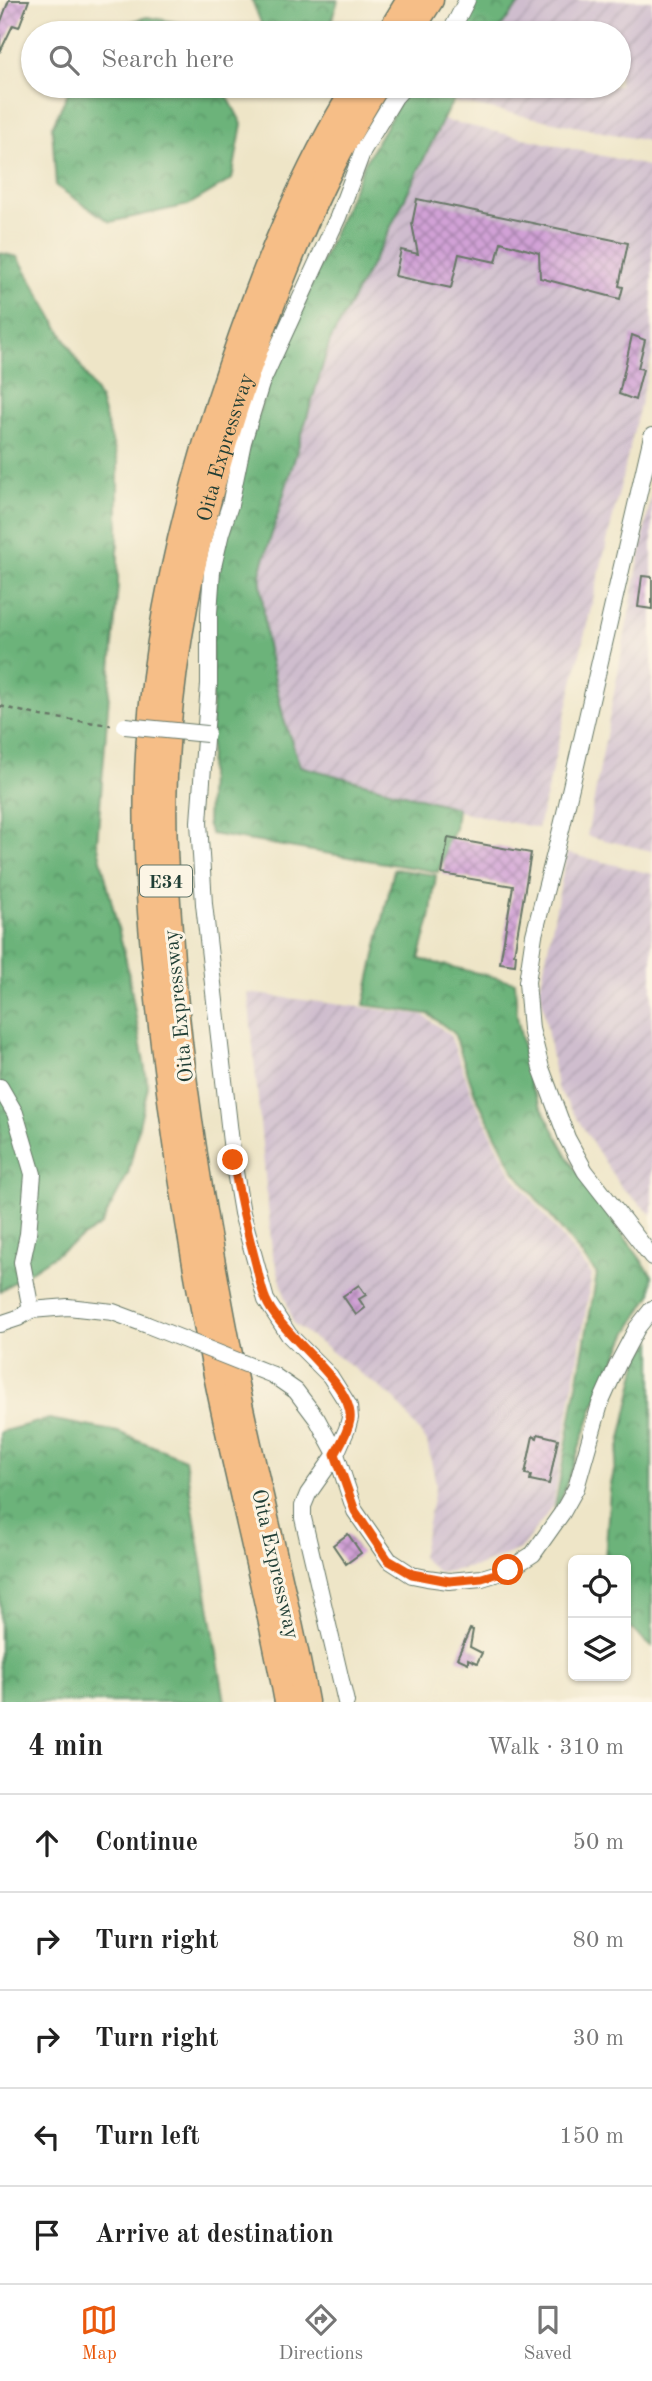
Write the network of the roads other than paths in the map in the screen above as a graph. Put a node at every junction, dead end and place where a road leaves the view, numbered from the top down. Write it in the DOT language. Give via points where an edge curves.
graph roads {
  1 [pos="409,0"];
  2 [pos="430,0"];
  3 [pos="467,0"];
  4 [pos="396,21"];
  5 [pos="417,21"];
  6 [pos="456,21"];
  7 [pos="350,98"];
  8 [pos="370,98"];
  9 [pos="393,98"];
  10 [pos="652,436"];
  11 [pos="125,726"];
  12 [pos="207,734"];
  13 [pos="0,1087"];
  14 [pos="652,1258"];
  15 [pos="652,1309"];
  16 [pos="31,1310"];
  17 [pos="0,1324"];
  18 [pos="335,1454"];
  19 [pos="287,1702"];
  20 [pos="306,1702"];
  21 [pos="346,1702"];
  1 -- 4 [label="highway"];
  2 -- 5 [label="highway"];
  3 -- 6 [label="street"];
  7 -- 19 [label="highway, Oita Expressway / E34" via="253,300 218,402 190,496 168,599 153,694 147,775 147,872 173,1127 215,1374"];
  8 -- 20 [label="highway, Oita Expressway / E34" via="317,196 235,408 207,501 185,603 165,779 165,872 176,1009 202,1200 234,1377"];
  9 -- 12 [label="street" via="363,150 338,217 261,384 243,442 212,571"];
  10 -- 14 [label="street" via="534,935 527,982 531,1029 567,1138 585,1171"];
  11 -- 12 [label="street, bridge"];
  12 -- 18 [label="street" via="200,822 204,890 240,1200 266,1300 289,1335 330,1376 349,1406 347,1429"];
  13 -- 16 [label="street" via="15,1112 33,1174 22,1262"];
  15 -- 18 [label="street" via="637,1328 600,1404 576,1488 533,1554 508,1570 449,1581 412,1574 388,1560 355,1511"];
  16 -- 17 [label="street"];
  16 -- 18 [label="street, bridge" via="68,1307 113,1312 273,1375 296,1391"];
  18 -- 21 [label="street" via="303,1506 303,1518"];
}
